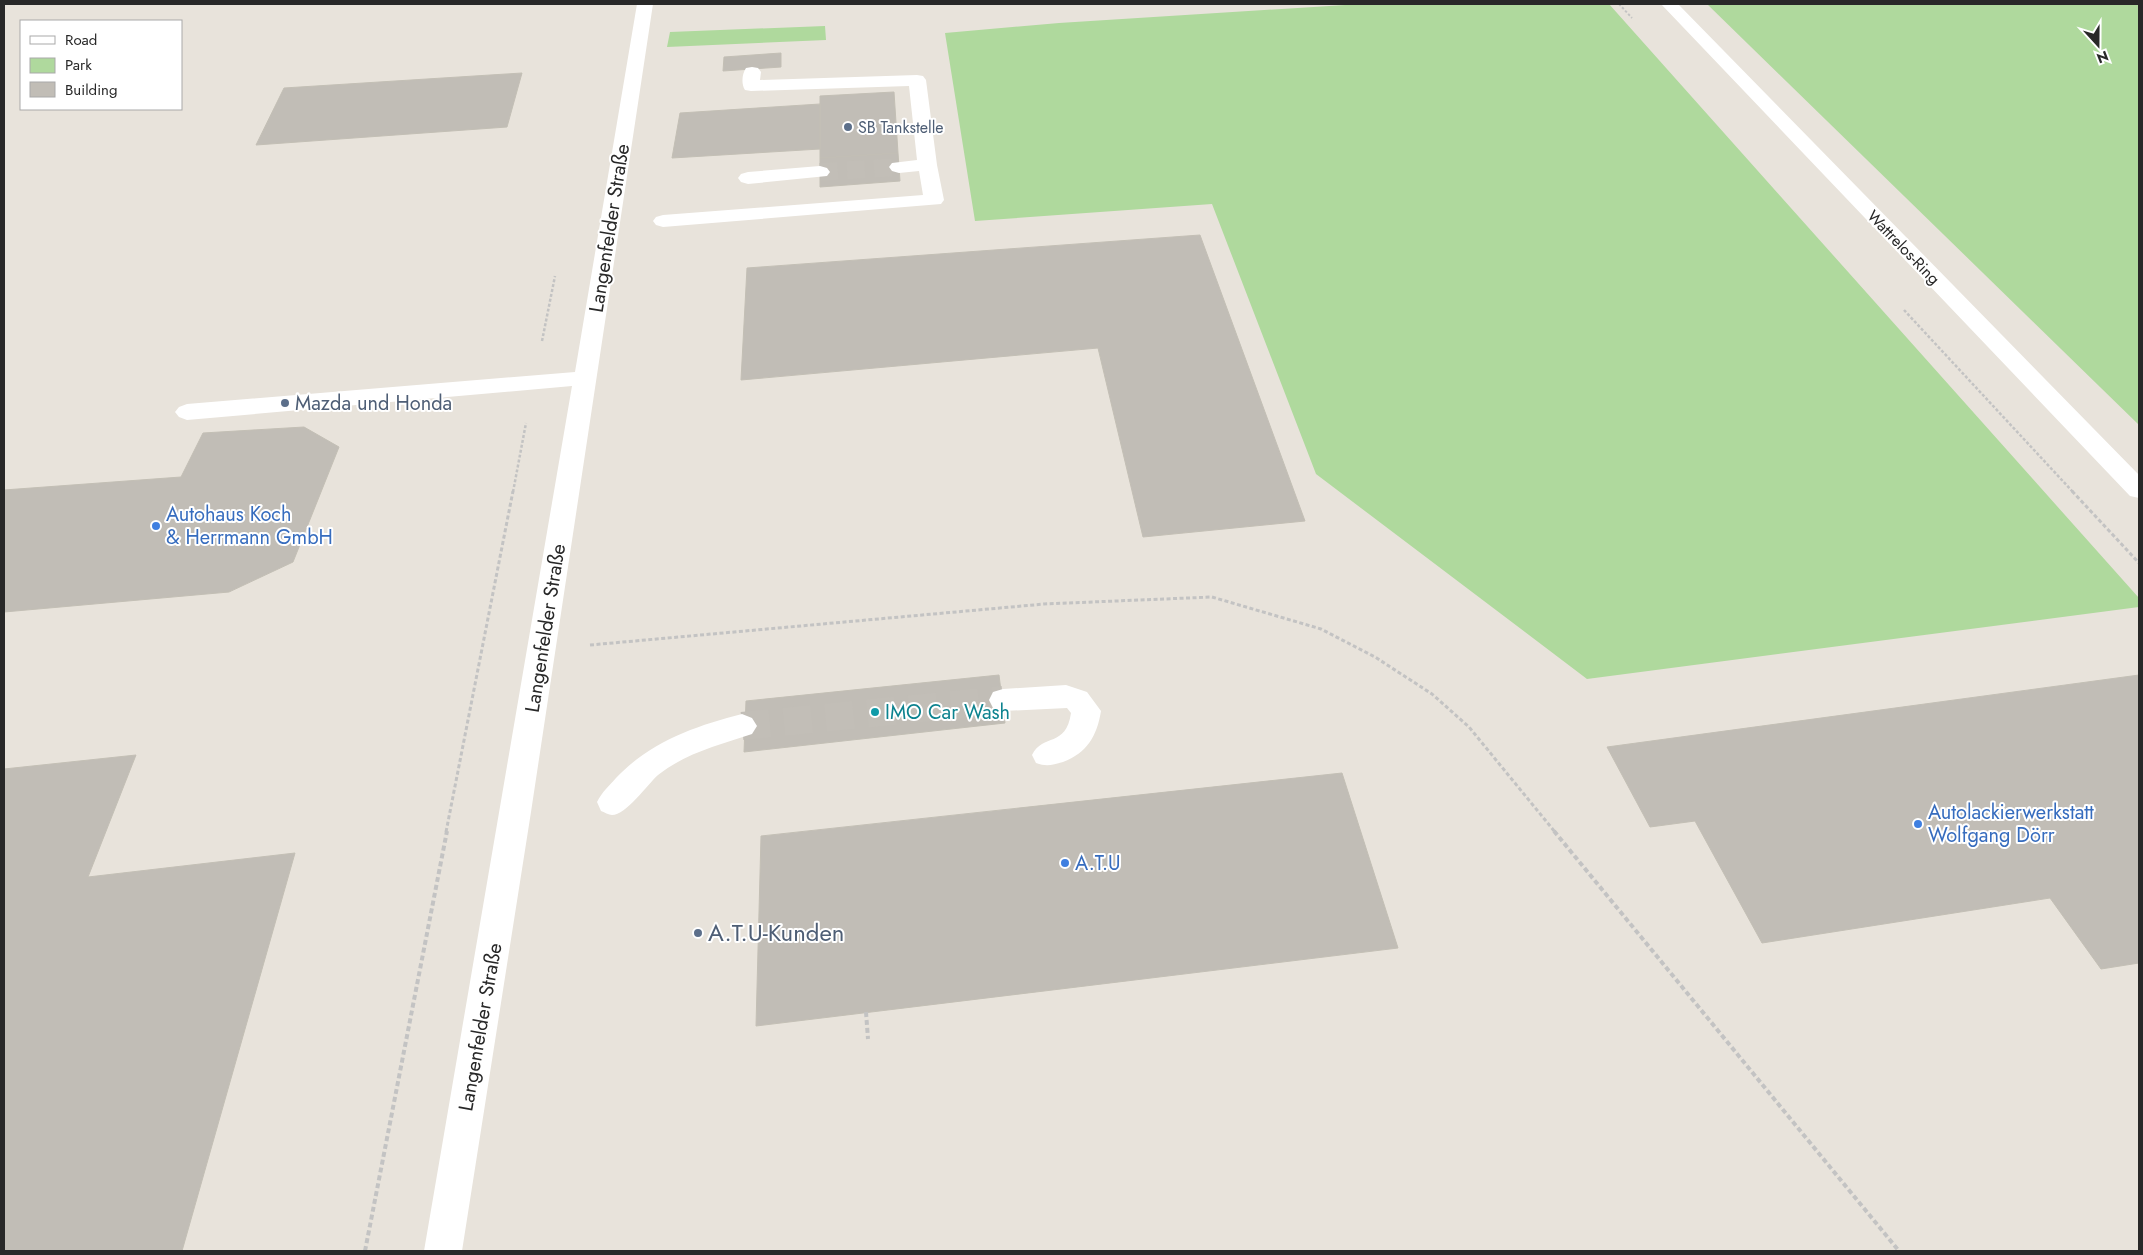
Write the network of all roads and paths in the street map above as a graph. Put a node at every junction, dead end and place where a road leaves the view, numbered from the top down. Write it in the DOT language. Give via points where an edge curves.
graph roads {
  1 [pos="645,4"];
  2 [pos="1669,4"];
  3 [pos="752,72"];
  4 [pos="927,165"];
  5 [pos="899,167"];
  6 [pos="820,172"];
  7 [pos="748,178"];
  8 [pos="663,221"];
  9 [pos="557,268"];
  10 [pos="585,378"];
  11 [pos="534,382"];
  12 [pos="187,412"];
  13 [pos="2139,490"];
  14 [pos="582,646"];
  15 [pos="1003,700"];
  16 [pos="742,726"];
  17 [pos="1047,755"];
  18 [pos="612,802"];
  19 [pos="866,1012"];
  20 [pos="868,1039"];
  21 [pos="366,1251"];
  22 [pos="443,1251"];
  23 [pos="1899,1251"];
  1 -- 10 [label="street, Langenfelder Straße"];
  2 -- 13 [label="street, Wattrelos-Ring"];
  3 -- 4 [label="street" via="751,86 917,80"];
  4 -- 5 [label="street"];
  4 -- 8 [label="street" via="934,200"];
  6 -- 7 [label="street"];
  9 -- 11 [label="path"];
  10 -- 11 [label="street"];
  10 -- 22 [label="street, Langenfelder Straße"];
  11 -- 12 [label="street"];
  11 -- 21 [label="path"];
  14 -- 23 [label="path" via="1044,604 1212,598 1321,629 1375,657 1432,694 1469,727"];
  15 -- 17 [label="street" via="1066,696 1077,700 1086,712 1084,728 1068,747"];
  16 -- 18 [label="street" via="692,741 650,765"];
  19 -- 20 [label="path"];
}
